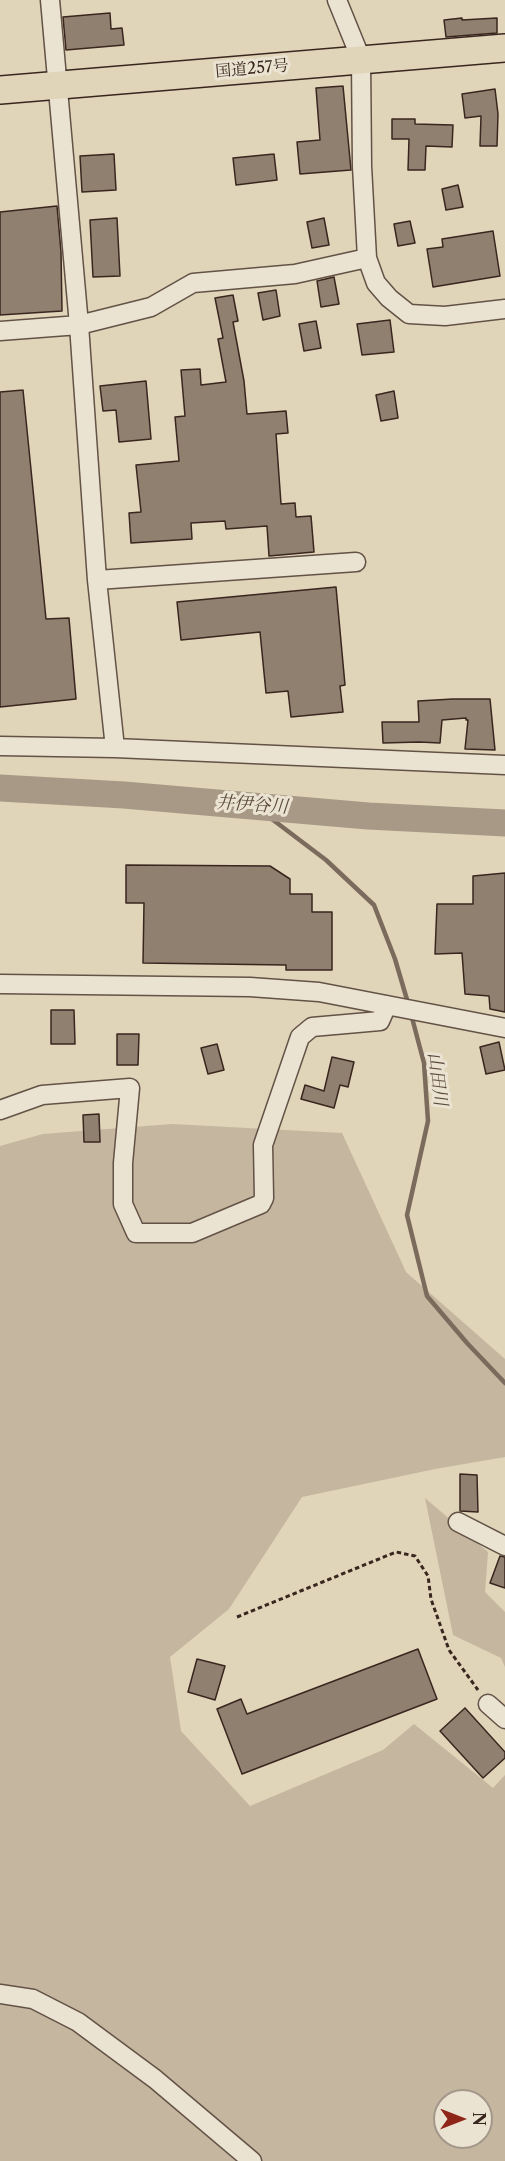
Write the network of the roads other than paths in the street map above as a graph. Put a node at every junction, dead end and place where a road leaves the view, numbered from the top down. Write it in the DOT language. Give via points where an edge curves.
graph roads {
  1 [pos="50,0"];
  2 [pos="337,0"];
  3 [pos="505,48"];
  4 [pos="361,59"];
  5 [pos="57,86"];
  6 [pos="0,90"];
  7 [pos="367,258"];
  8 [pos="505,309"];
  9 [pos="79,325"];
  10 [pos="0,332"];
  11 [pos="356,562"];
  12 [pos="98,580"];
  13 [pos="0,746"];
  14 [pos="115,748"];
  15 [pos="505,765"];
  16 [pos="0,984"];
  17 [pos="391,1006"];
  18 [pos="505,1028"];
  19 [pos="0,1110"];
  20 [pos="458,1522"];
  21 [pos="505,1546"];
  22 [pos="488,1704"];
  23 [pos="505,1719"];
  24 [pos="0,1994"];
  25 [pos="252,2161"];
  1 -- 5 [label="street"];
  2 -- 4 [label="street"];
  3 -- 4 [label="highway, 国道257号"];
  4 -- 5 [label="highway, 国道257号"];
  4 -- 7 [label="street"];
  5 -- 6 [label="highway, 国道257号"];
  5 -- 9 [label="street"];
  7 -- 8 [label="street" via="376,283 409,314 445,316"];
  7 -- 9 [label="street" via="295,274 193,283 151,307"];
  9 -- 10 [label="street"];
  9 -- 12 [label="street"];
  11 -- 12 [label="street"];
  12 -- 14 [label="street"];
  13 -- 14 [label="street"];
  14 -- 15 [label="street"];
  16 -- 17 [label="street" via="250,987 319,992"];
  17 -- 18 [label="street"];
  17 -- 19 [label="street" via="380,1022 312,1027 300,1037 263,1144 261,1204 192,1233 136,1233 123,1204 130,1088 42,1095"];
  20 -- 21 [label="street"];
  22 -- 23 [label="street"];
  24 -- 25 [label="street" via="33,1999 78,2022 155,2079"];
}
